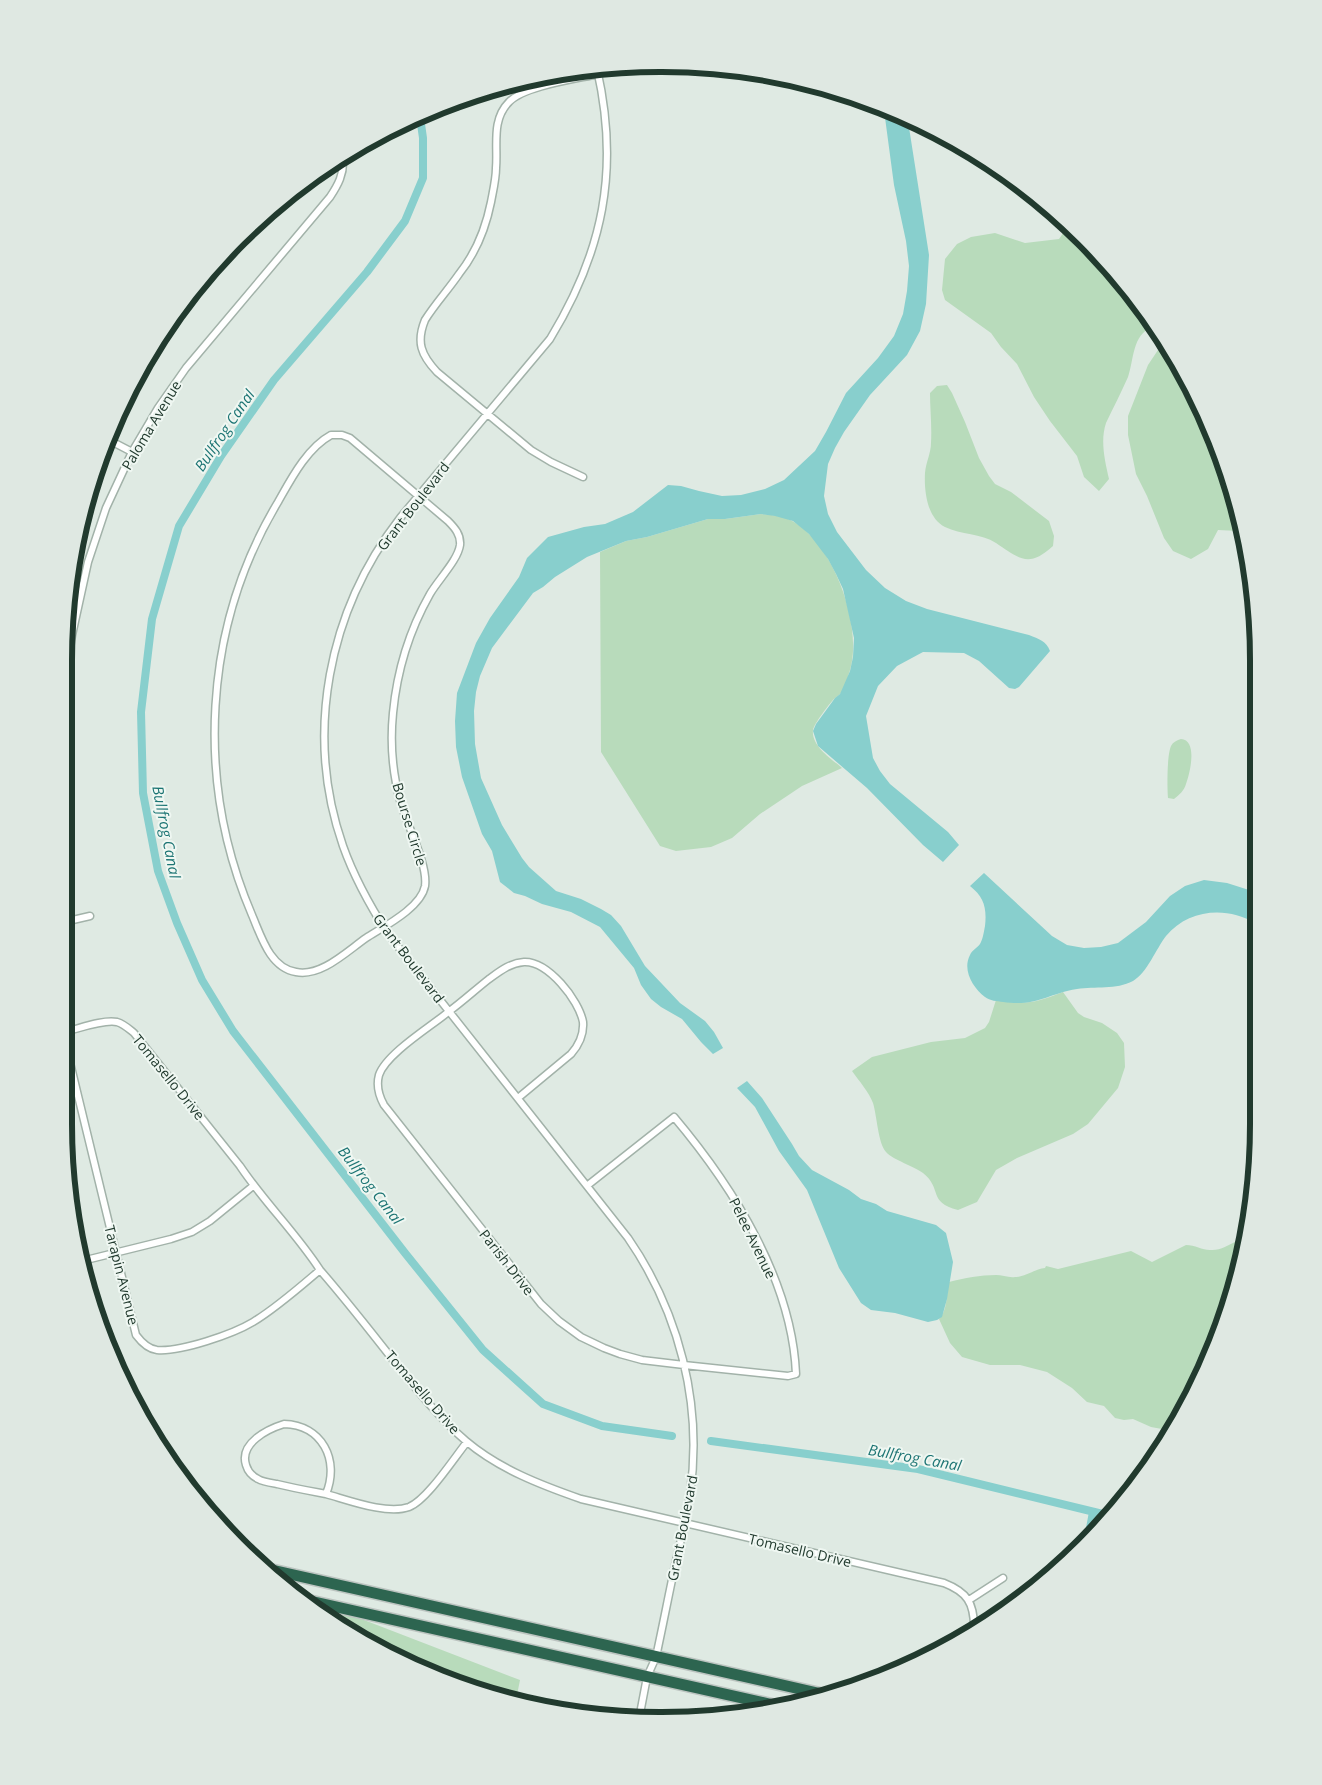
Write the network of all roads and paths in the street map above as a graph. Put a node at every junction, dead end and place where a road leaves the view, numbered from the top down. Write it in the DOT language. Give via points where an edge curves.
graph roads {
  1 [pos="599,76"];
  2 [pos="561,82"];
  3 [pos="344,166"];
  4 [pos="488,414"];
  5 [pos="115,443"];
  6 [pos="132,452"];
  7 [pos="583,477"];
  8 [pos="419,496"];
  9 [pos="74,627"];
  10 [pos="90,916"];
  11 [pos="72,920"];
  12 [pos="384,927"];
  13 [pos="449,1012"];
  14 [pos="72,1030"];
  15 [pos="72,1071"];
  16 [pos="518,1098"];
  17 [pos="588,1185"];
  18 [pos="253,1186"];
  19 [pos="116,1253"];
  20 [pos="89,1259"];
  21 [pos="320,1270"];
  22 [pos="684,1365"];
  23 [pos="796,1374"];
  24 [pos="467,1442"];
  25 [pos="326,1494"];
  26 [pos="685,1524"];
  27 [pos="280,1572"];
  28 [pos="1003,1578"];
  29 [pos="969,1600"];
  30 [pos="320,1603"];
  31 [pos="974,1622"];
  32 [pos="656,1657"];
  33 [pos="647,1677"];
  34 [pos="813,1692"];
  35 [pos="764,1703"];
  36 [pos="640,1711"];
  1 -- 4 [label="street, Grant Boulevard" via="606,116 608,159 597,236 586,270 566,312 539,354"];
  2 -- 4 [label="street" via="533,89 508,103 498,122 496,170 484,226 468,261 429,312 420,330 422,350 430,364"];
  3 -- 6 [label="street, Paloma Avenue" via="330,197 186,368"];
  4 -- 7 [label="street" via="531,450"];
  4 -- 8 [label="street, Grant Boulevard"];
  5 -- 6 [label="street"];
  6 -- 9 [label="street, Paloma Avenue" via="106,508 88,562"];
  8 -- 12 [label="street, Grant Boulevard" via="384,541 357,587 342,623 333,657 325,708 325,760 334,817 354,874"];
  8 -- 12 [label="street, Bourse Circle" via="455,528 460,544 457,555 438,581 409,638 395,691 392,729 395,778 423,863 425,884 424,892 412,907"];
  8 -- 12 [label="street, Bourse Circle" via="350,438 331,435 319,444 274,509 246,565 228,622 215,701 216,781 222,816 246,902 268,950 281,966 290,971 310,973 330,964"];
  10 -- 11 [label="street"];
  12 -- 13 [label="street, Grant Boulevard"];
  13 -- 16 [label="street, Grant Boulevard"];
  13 -- 16 [label="street" via="514,963 525,962 542,967 561,985 581,1016 580,1041 571,1054"];
  13 -- 22 [label="street, Parish Drive" via="396,1053 383,1068 378,1089 384,1105 541,1304 559,1321 581,1337 620,1354"];
  14 -- 18 [label="street, Tomasello Drive" via="105,1022 126,1026"];
  15 -- 19 [label="street, Tarapin Avenue"];
  16 -- 17 [label="street, Grant Boulevard"];
  17 -- 22 [label="street, Grant Boulevard" via="639,1254 675,1332"];
  17 -- 23 [label="street, Pelee Avenue" via="674,1117 727,1187 753,1231 786,1315"];
  18 -- 19 [label="street" via="192,1232"];
  18 -- 21 [label="street, Tomasello Drive"];
  19 -- 20 [label="street"];
  19 -- 21 [label="street, Tarapin Avenue" via="136,1335 148,1348 157,1350 199,1342 253,1322"];
  21 -- 24 [label="street, Tomasello Drive" via="433,1408"];
  22 -- 23 [label="street, Parish Drive" via="788,1376"];
  22 -- 26 [label="street, Grant Boulevard" via="694,1440"];
  24 -- 25 [label="street" via="422,1498 408,1508 379,1508"];
  24 -- 26 [label="street, Tomasello Drive" via="540,1485 581,1499"];
  25 -- 25 [label="street" via="259,1480 249,1473 245,1463 249,1447 272,1428 284,1424 307,1429 318,1438 329,1455 332,1475"];
  26 -- 29 [label="street, Tomasello Drive" via="944,1583"];
  26 -- 32 [label="street, Grant Boulevard"];
  27 -- 32 [label="highway"];
  28 -- 29 [label="street"];
  29 -- 31 [label="street"];
  30 -- 33 [label="highway"];
  32 -- 33 [label="street, Grant Boulevard"];
  32 -- 34 [label="highway"];
  33 -- 35 [label="highway"];
  33 -- 36 [label="street, Grant Boulevard"];
}
